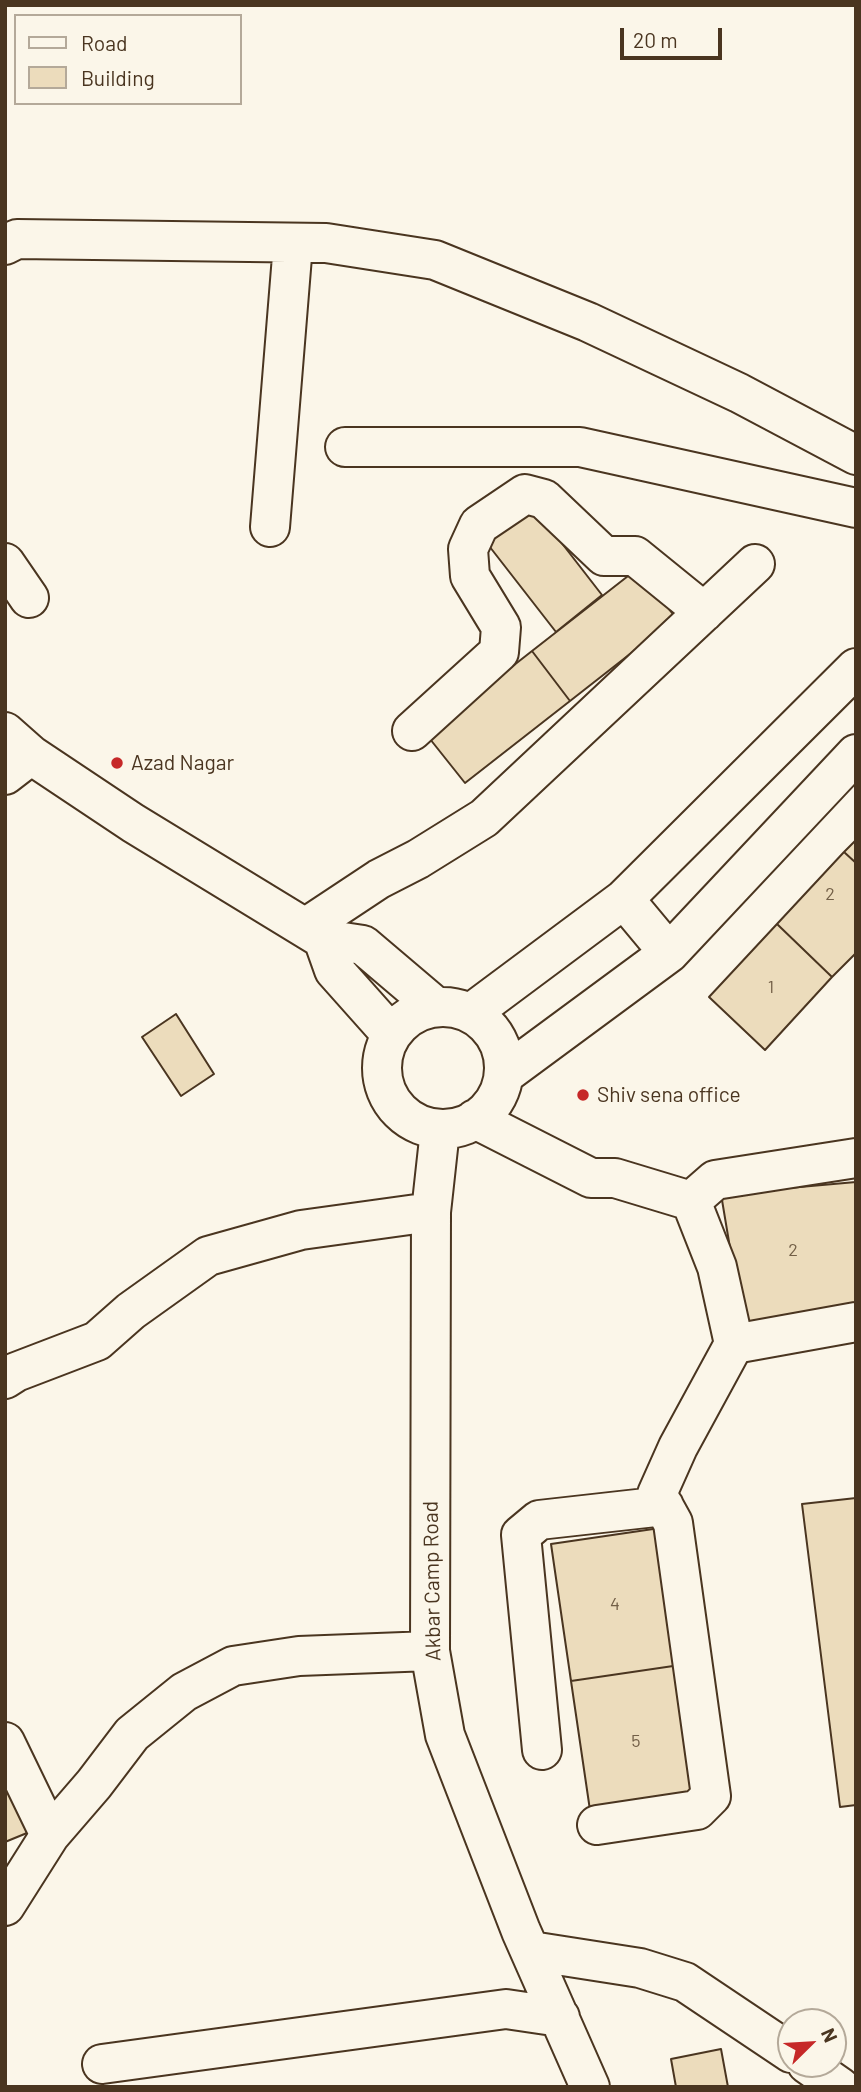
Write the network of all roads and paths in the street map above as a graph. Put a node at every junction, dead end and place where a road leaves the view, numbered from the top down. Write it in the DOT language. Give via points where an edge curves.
graph roads {
  1 [pos="293,244"];
  2 [pos="5,245"];
  3 [pos="345,447"];
  4 [pos="856,455"];
  5 [pos="856,508"];
  6 [pos="270,527"];
  7 [pos="5,563"];
  8 [pos="755,564"];
  9 [pos="29,598"];
  10 [pos="704,612"];
  11 [pos="854,675"];
  12 [pos="412,732"];
  13 [pos="14,754"];
  14 [pos="856,754"];
  15 [pos="624,899"];
  16 [pos="314,934"];
  17 [pos="669,953"];
  18 [pos="454,1010"];
  19 [pos="391,1034"];
  20 [pos="479,1106"];
  21 [pos="856,1158"];
  22 [pos="691,1201"];
  23 [pos="431,1212"];
  24 [pos="856,1322"];
  25 [pos="734,1344"];
  26 [pos="5,1380"];
  27 [pos="664,1506"];
  28 [pos="430,1651"];
  29 [pos="5,1742"];
  30 [pos="542,1750"];
  31 [pos="597,1825"];
  32 [pos="50,1835"];
  33 [pos="5,1906"];
  34 [pos="531,1951"];
  35 [pos="560,2017"];
  36 [pos="777,2044"];
  37 [pos="102,2064"];
  38 [pos="590,2087"];
  1 -- 2 [label="street" via="17,239"];
  1 -- 4 [label="street" via="326,243 435,260 588,321"];
  1 -- 6 [label="street"];
  3 -- 5 [label="street" via="580,447"];
  7 -- 9 [label="street"];
  8 -- 10 [label="street"];
  10 -- 12 [label="street" via="635,556 604,556 544,499 525,494 479,525 468,549 470,576 501,626 499,652"];
  10 -- 16 [label="street" via="484,818 379,879"];
  11 -- 15 [label="street"];
  13 -- 16 [label="street"];
  14 -- 17 [label="street"];
  15 -- 17 [label="street"];
  15 -- 18 [label="street"];
  16 -- 18 [label="street" via="363,945"];
  16 -- 19 [label="street" via="334,970"];
  17 -- 20 [label="street"];
  18 -- 19 [label="street" via="410,1016"];
  18 -- 20 [label="street" via="490,1028 502,1049"];
  19 -- 20 [label="street" via="382,1058 384,1084 396,1107 415,1123"];
  20 -- 22 [label="street" via="604,1160 615,1178"];
  20 -- 23 [label="street, Akbar Camp Road"];
  21 -- 22 [label="street" via="715,1180"];
  22 -- 25 [label="street" via="717,1268"];
  23 -- 26 [label="street" via="301,1230 208,1256 131,1311 97,1342"];
  23 -- 28 [label="street, Akbar Camp Road"];
  24 -- 25 [label="street"];
  25 -- 27 [label="street" via="657,1494"];
  27 -- 30 [label="street" via="539,1520 521,1535"];
  27 -- 31 [label="street" via="673,1523 710,1796 697,1810"];
  28 -- 32 [label="street" via="299,1656 233,1666 184,1692 132,1734"];
  28 -- 34 [label="street, Akbar Camp Road" via="445,1735"];
  29 -- 32 [label="street"];
  32 -- 33 [label="street"];
  34 -- 35 [label="street, Akbar Camp Road"];
  34 -- 36 [label="street" via="640,1968 685,1982"];
  35 -- 37 [label="street" via="529,2011 482,2012"];
  35 -- 38 [label="street, Akbar Camp Road"];
}
